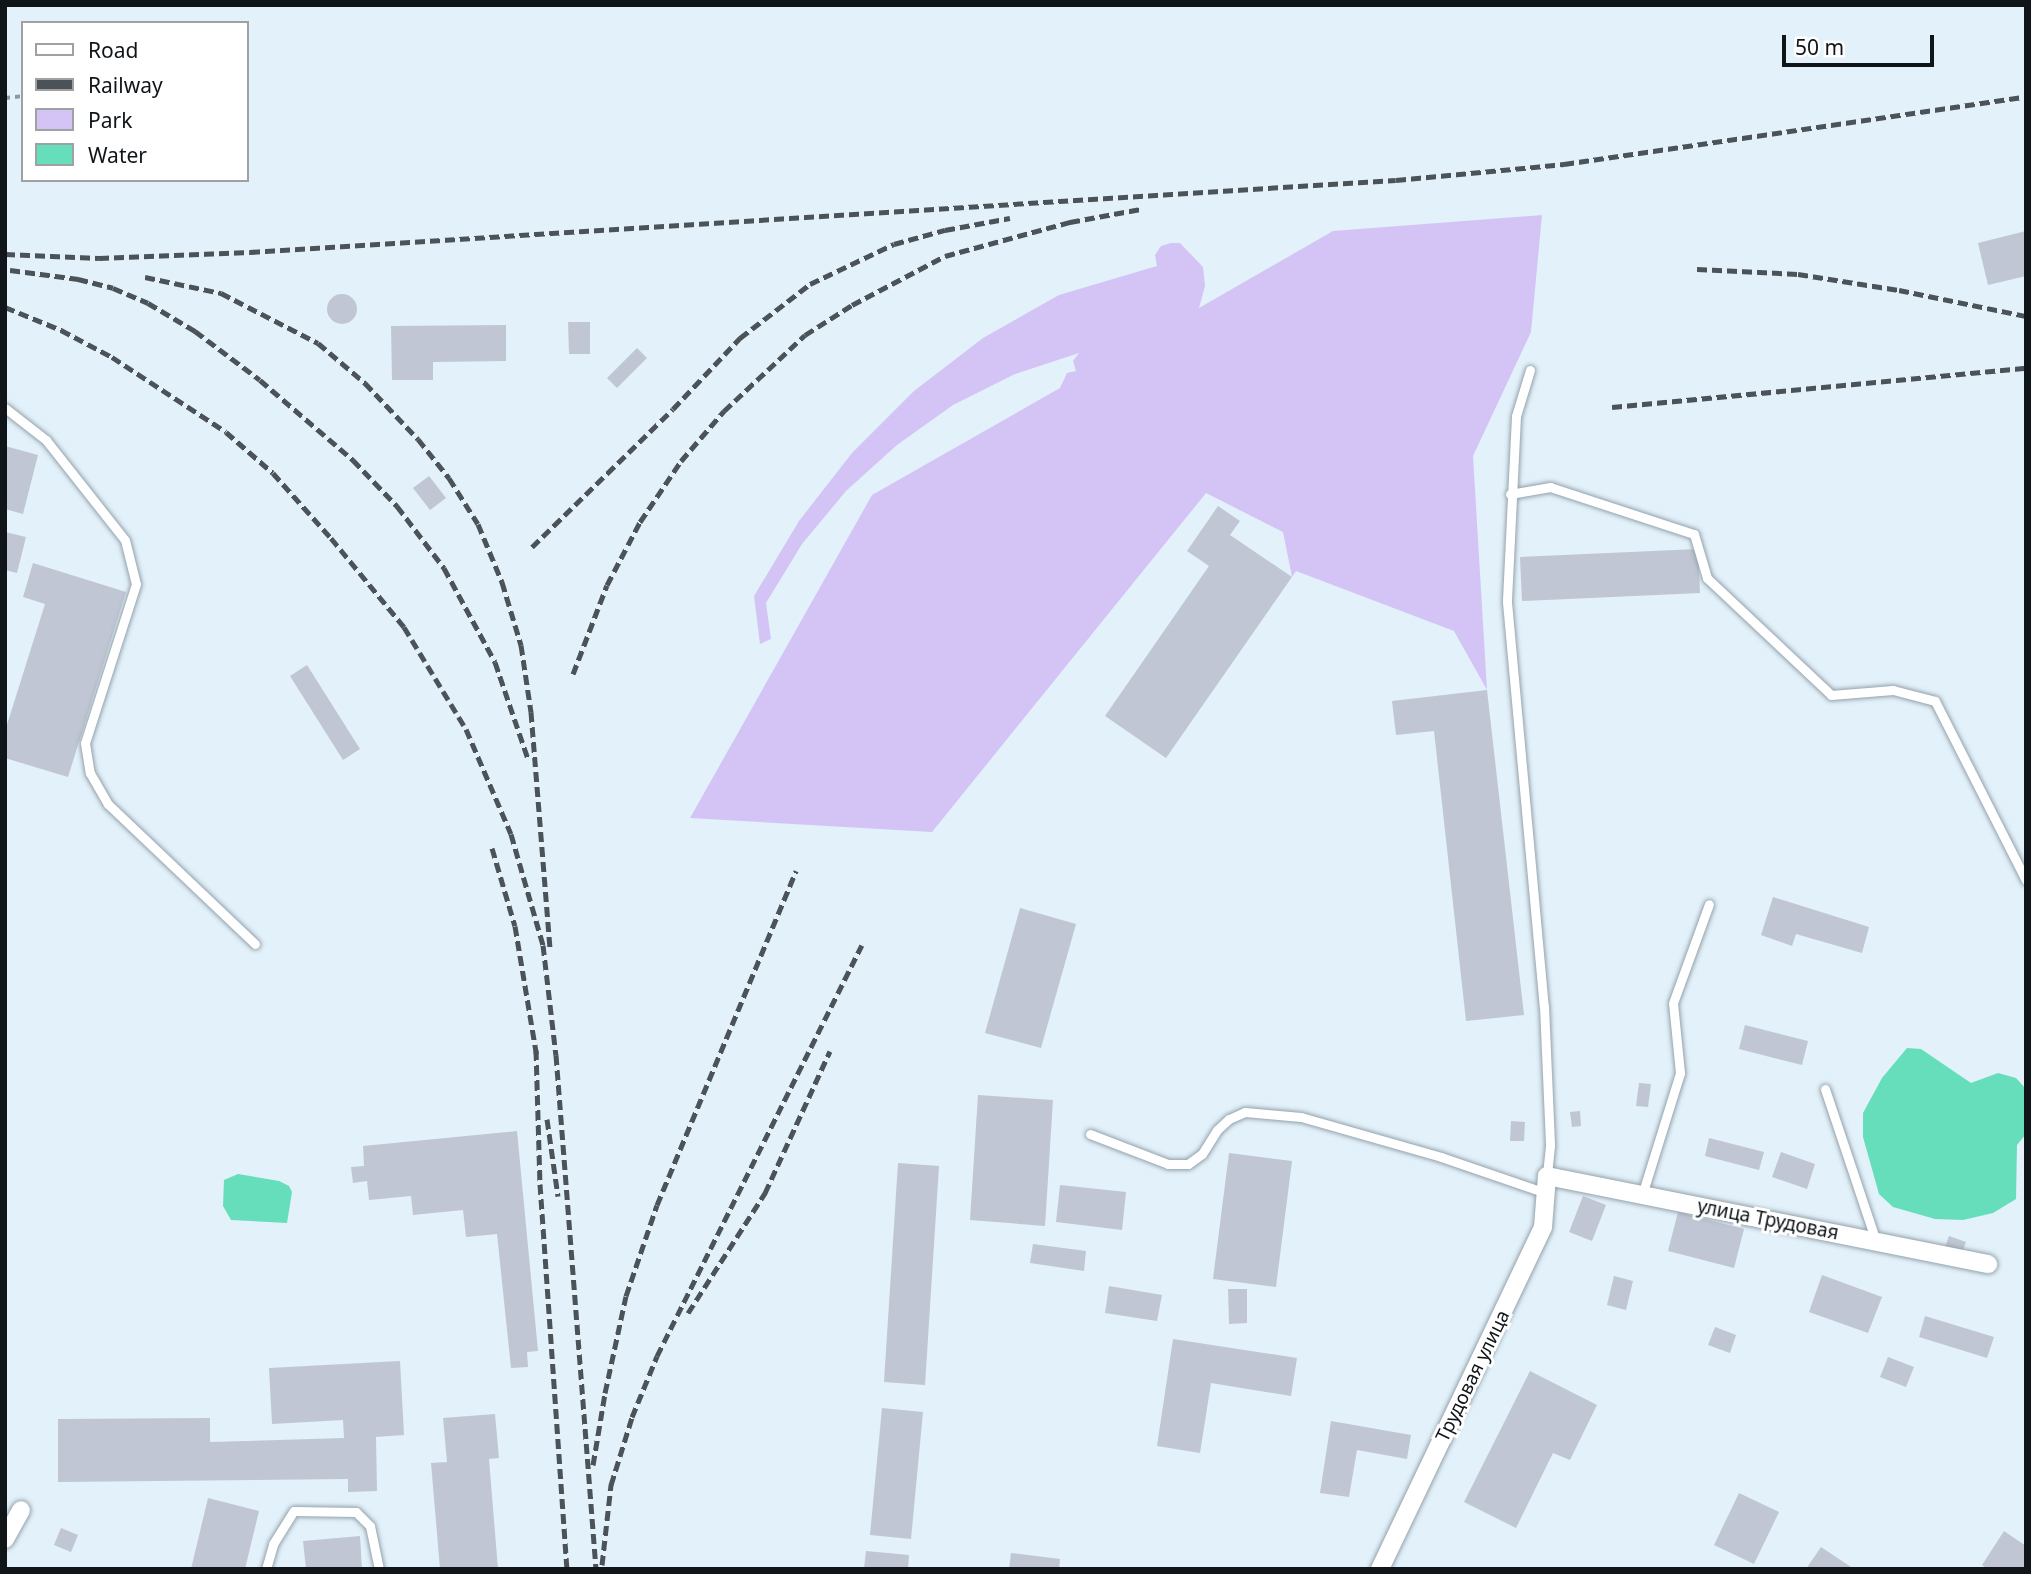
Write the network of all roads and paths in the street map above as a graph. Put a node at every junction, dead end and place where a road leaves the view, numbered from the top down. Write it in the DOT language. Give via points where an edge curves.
graph roads {
  1 [pos="1530,370"];
  2 [pos="5,408"];
  3 [pos="1510,494"];
  4 [pos="2026,880"];
  5 [pos="1709,904"];
  6 [pos="255,944"];
  7 [pos="1825,1089"];
  8 [pos="1090,1134"];
  9 [pos="1547,1185"];
  10 [pos="1642,1195"];
  11 [pos="1876,1241"];
  12 [pos="1988,1264"];
  13 [pos="21,1510"];
  14 [pos="5,1539"];
  15 [pos="266,1569"];
  16 [pos="379,1569"];
  17 [pos="1380,1569"];
  1 -- 3 [label="lane" via="1516,416"];
  2 -- 6 [label="lane" via="46,440 125,540 136,584 85,743 90,773 108,804"];
  3 -- 4 [label="lane" via="1550,487 1694,534 1707,579 1831,695 1894,690 1935,701"];
  3 -- 9 [label="lane" via="1507,603 1544,1006 1550,1146"];
  5 -- 10 [label="lane" via="1673,1003 1680,1073"];
  7 -- 11 [label="lane"];
  8 -- 9 [label="lane" via="1168,1164 1188,1164 1202,1154 1229,1119 1245,1112 1301,1117"];
  9 -- 10 [label="street, улица Трудовая"];
  9 -- 17 [label="street, Трудовая улица" via="1543,1227"];
  10 -- 11 [label="street, улица Трудовая"];
  11 -- 12 [label="street, улица Трудовая"];
  13 -- 14 [label="street"];
  15 -- 16 [label="lane" via="273,1544 295,1511 356,1513 370,1526"];
}
